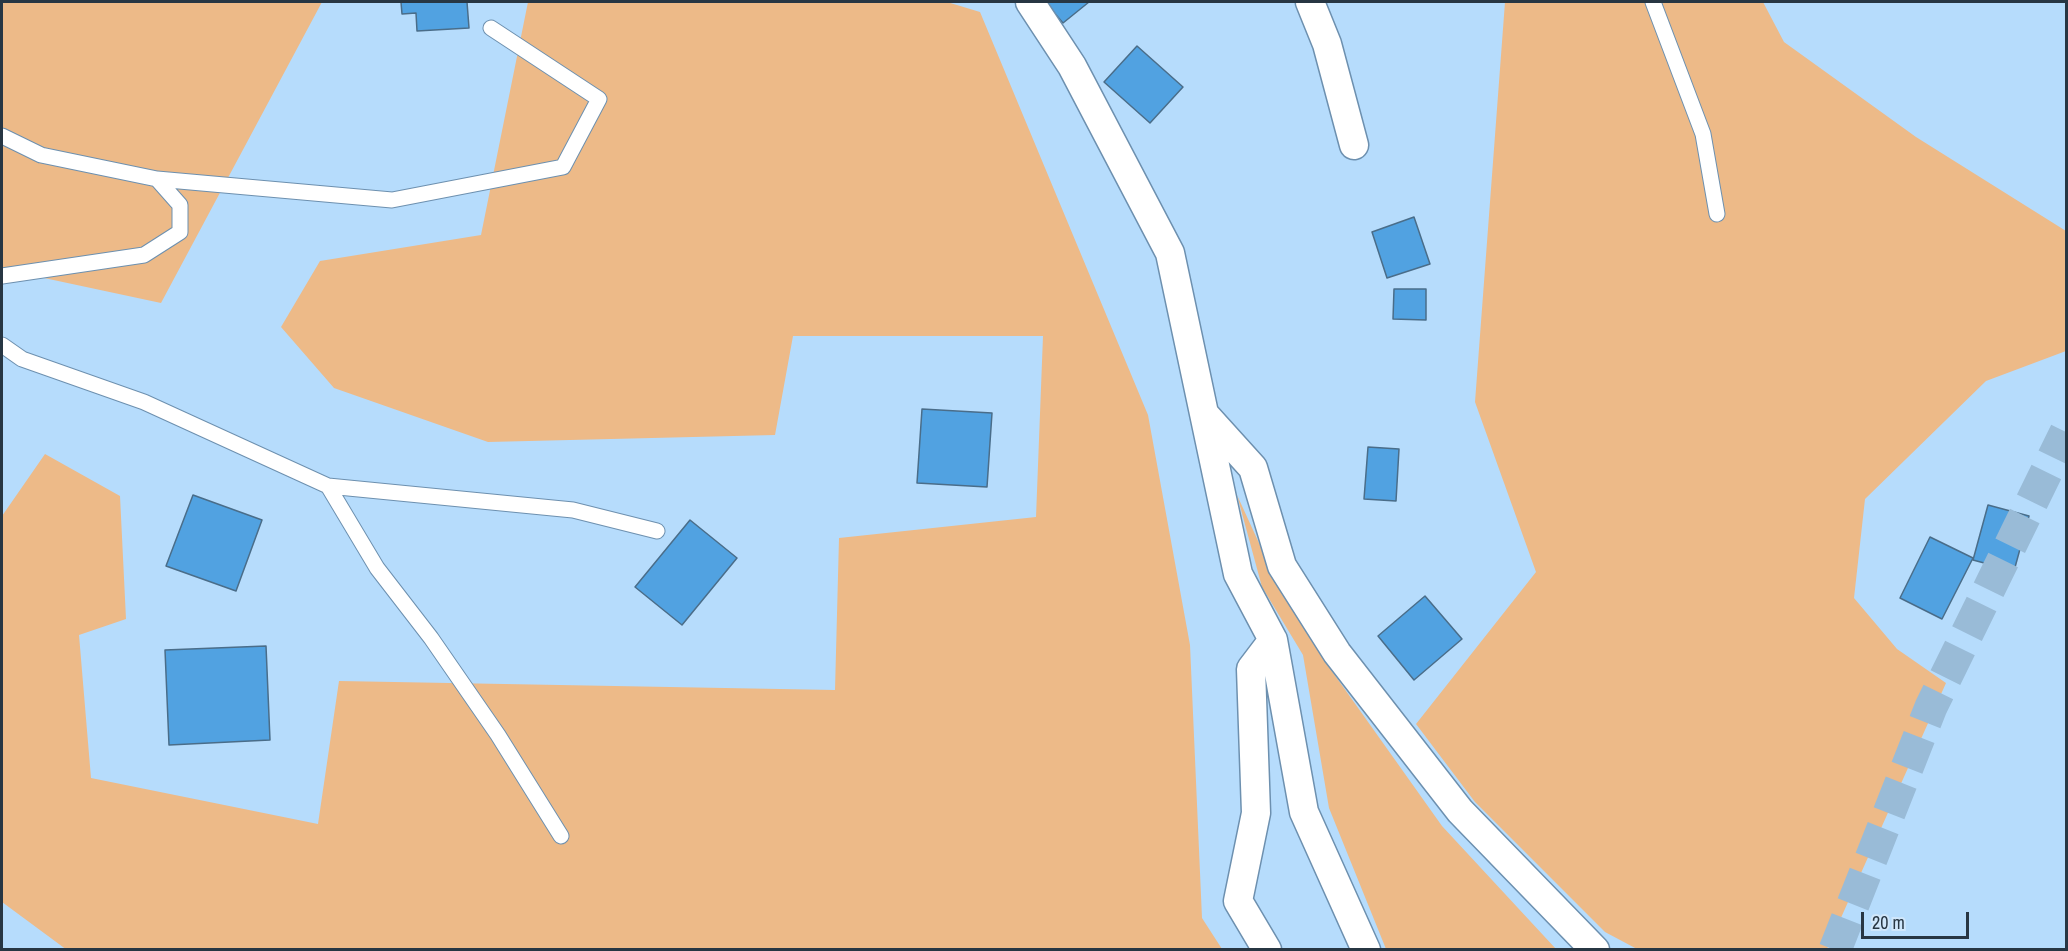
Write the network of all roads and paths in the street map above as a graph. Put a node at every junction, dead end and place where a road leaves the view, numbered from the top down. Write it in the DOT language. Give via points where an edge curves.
graph roads {
  1 [pos="1030,2"];
  2 [pos="1310,2"];
  3 [pos="1653,2"];
  4 [pos="490,28"];
  5 [pos="2,136"];
  6 [pos="1354,145"];
  7 [pos="157,179"];
  8 [pos="1717,214"];
  9 [pos="2,276"];
  10 [pos="2,345"];
  11 [pos="1204,414"];
  12 [pos="328,486"];
  13 [pos="657,531"];
  14 [pos="1273,640"];
  15 [pos="561,836"];
  16 [pos="1267,950"];
  17 [pos="1366,950"];
  18 [pos="1595,950"];
  1 -- 11 [label="street" via="1072,66 1170,253"];
  2 -- 6 [label="street" via="1327,44"];
  3 -- 8 [label="lane" via="1702,134"];
  4 -- 7 [label="lane" via="598,99 563,167 392,200"];
  5 -- 7 [label="lane" via="41,155"];
  7 -- 9 [label="lane" via="180,205 180,232 144,255"];
  10 -- 12 [label="lane" via="22,358 144,402"];
  11 -- 14 [label="street" via="1238,574"];
  11 -- 18 [label="street" via="1253,468 1282,566 1337,653 1460,811"];
  12 -- 13 [label="lane" via="573,510"];
  12 -- 15 [label="lane" via="376,568 431,638 498,735"];
  14 -- 16 [label="street" via="1251,669 1256,813 1238,901"];
  14 -- 17 [label="street" via="1304,812"];
}
